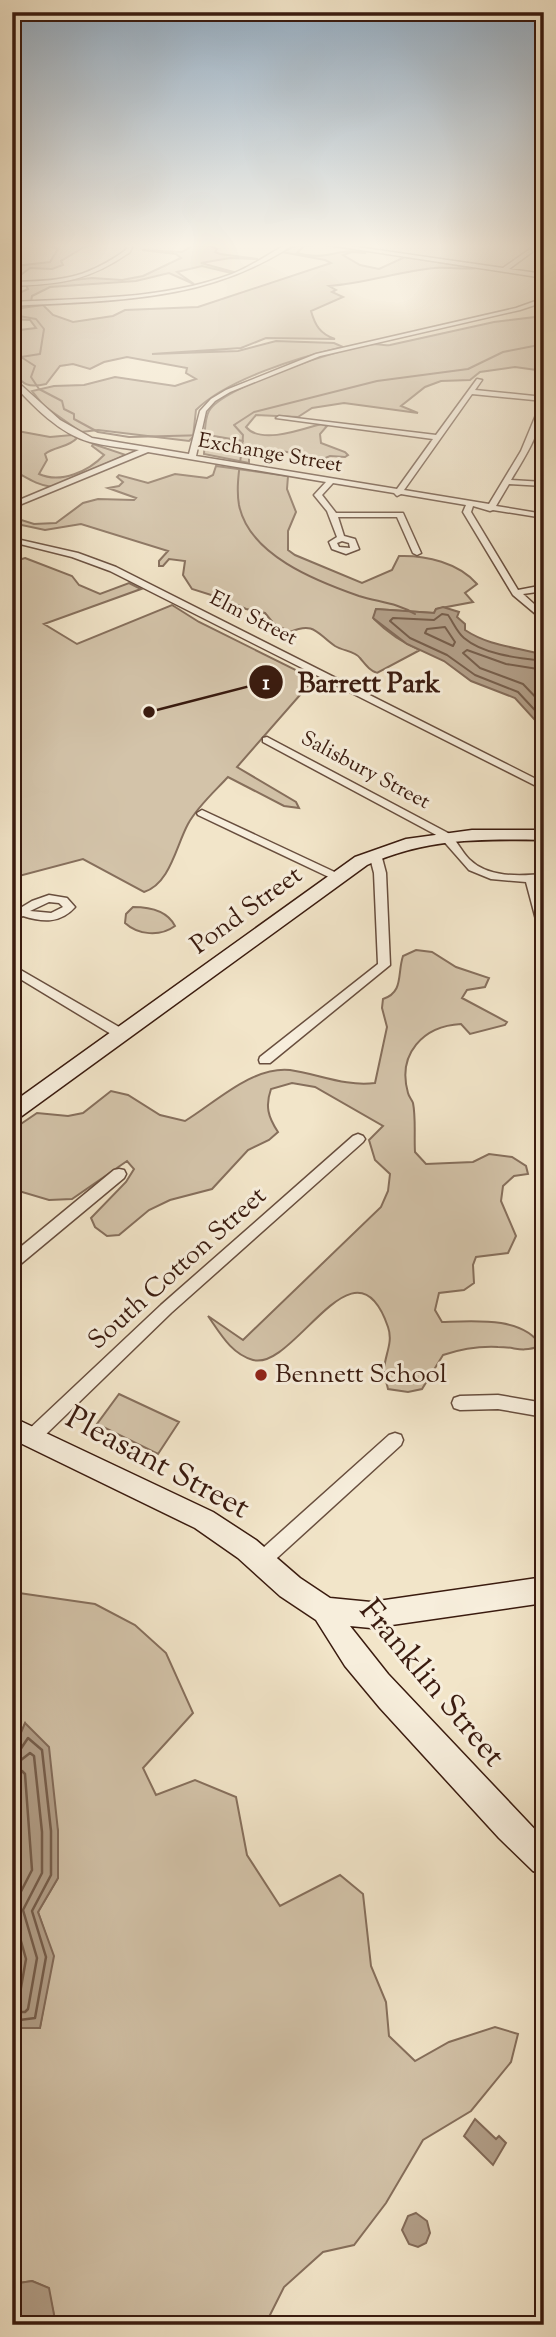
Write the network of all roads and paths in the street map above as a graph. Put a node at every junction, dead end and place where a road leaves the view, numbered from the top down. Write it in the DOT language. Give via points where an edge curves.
graph roads {
  1 [pos="331,352"];
  2 [pos="12,379"];
  3 [pos="479,380"];
  4 [pos="470,392"];
  5 [pos="544,401"];
  6 [pos="279,418"];
  7 [pos="534,427"];
  8 [pos="544,428"];
  9 [pos="437,437"];
  10 [pos="146,450"];
  11 [pos="192,458"];
  12 [pos="330,482"];
  13 [pos="508,482"];
  14 [pos="544,484"];
  15 [pos="399,494"];
  16 [pos="12,506"];
  17 [pos="469,506"];
  18 [pos="490,509"];
  19 [pos="333,515"];
  20 [pos="400,515"];
  21 [pos="544,516"];
  22 [pos="12,540"];
  23 [pos="417,553"];
  24 [pos="350,556"];
  25 [pos="544,588"];
  26 [pos="516,593"];
  27 [pos="544,618"];
  28 [pos="267,740"];
  29 [pos="544,787"];
  30 [pos="202,813"];
  31 [pos="444,835"];
  32 [pos="544,835"];
  33 [pos="374,854"];
  34 [pos="337,877"];
  35 [pos="537,878"];
  36 [pos="544,927"];
  37 [pos="12,969"];
  38 [pos="121,1034"];
  39 [pos="265,1060"];
  40 [pos="12,1113"];
  41 [pos="358,1139"];
  42 [pos="119,1174"];
  43 [pos="12,1263"];
  44 [pos="460,1402"];
  45 [pos="544,1410"];
  46 [pos="23,1431"];
  47 [pos="395,1440"];
  48 [pos="260,1562"];
  49 [pos="544,1590"];
  50 [pos="326,1611"];
  51 [pos="544,1860"];
  1 -- 11 [label="street" via="213,400 203,411"];
  2 -- 10 [label="street, Exchange Street" via="30,399 80,436"];
  3 -- 4 [label="street"];
  4 -- 5 [label="street"];
  4 -- 9 [label="street"];
  5 -- 7 [label="street"];
  6 -- 9 [label="street"];
  7 -- 8 [label="street"];
  7 -- 13 [label="street"];
  9 -- 15 [label="street"];
  10 -- 11 [label="street, Exchange Street"];
  10 -- 16 [label="street"];
  11 -- 12 [label="street, Exchange Street"];
  12 -- 15 [label="street, Exchange Street"];
  12 -- 19 [label="street" via="318,495"];
  13 -- 14 [label="street"];
  13 -- 18 [label="street"];
  15 -- 17 [label="street, Exchange Street"];
  15 -- 20 [label="street"];
  17 -- 18 [label="street, Exchange Street"];
  17 -- 26 [label="street" via="467,512"];
  18 -- 21 [label="street, Exchange Street"];
  19 -- 20 [label="street"];
  19 -- 24 [label="street" via="341,538 334,540 335,548"];
  20 -- 23 [label="street"];
  22 -- 29 [label="street, Elm Street" via="113,569"];
  25 -- 26 [label="street"];
  26 -- 27 [label="street"];
  28 -- 31 [label="street, Salisbury Street"];
  30 -- 34 [label="street"];
  31 -- 32 [label="street, Pond Street"];
  31 -- 33 [label="street, Pond Street"];
  31 -- 35 [label="street" via="477,869 495,876"];
  33 -- 34 [label="street, Pond Street"];
  33 -- 39 [label="street" via="380,873 384,965"];
  34 -- 38 [label="street, Pond Street"];
  35 -- 36 [label="street"];
  37 -- 38 [label="street"];
  38 -- 40 [label="street, Pond Street"];
  41 -- 46 [label="street, South Cotton Street"];
  42 -- 43 [label="street"];
  44 -- 45 [label="street" via="498,1402"];
  46 -- 48 [label="street, Pleasant Street" via="204,1520"];
  47 -- 48 [label="street"];
  48 -- 50 [label="street, Pleasant Street"];
  49 -- 50 [label="street, Pleasant Street" via="371,1615"];
  50 -- 51 [label="street, Franklin Street" via="340,1637 401,1710"];
}
